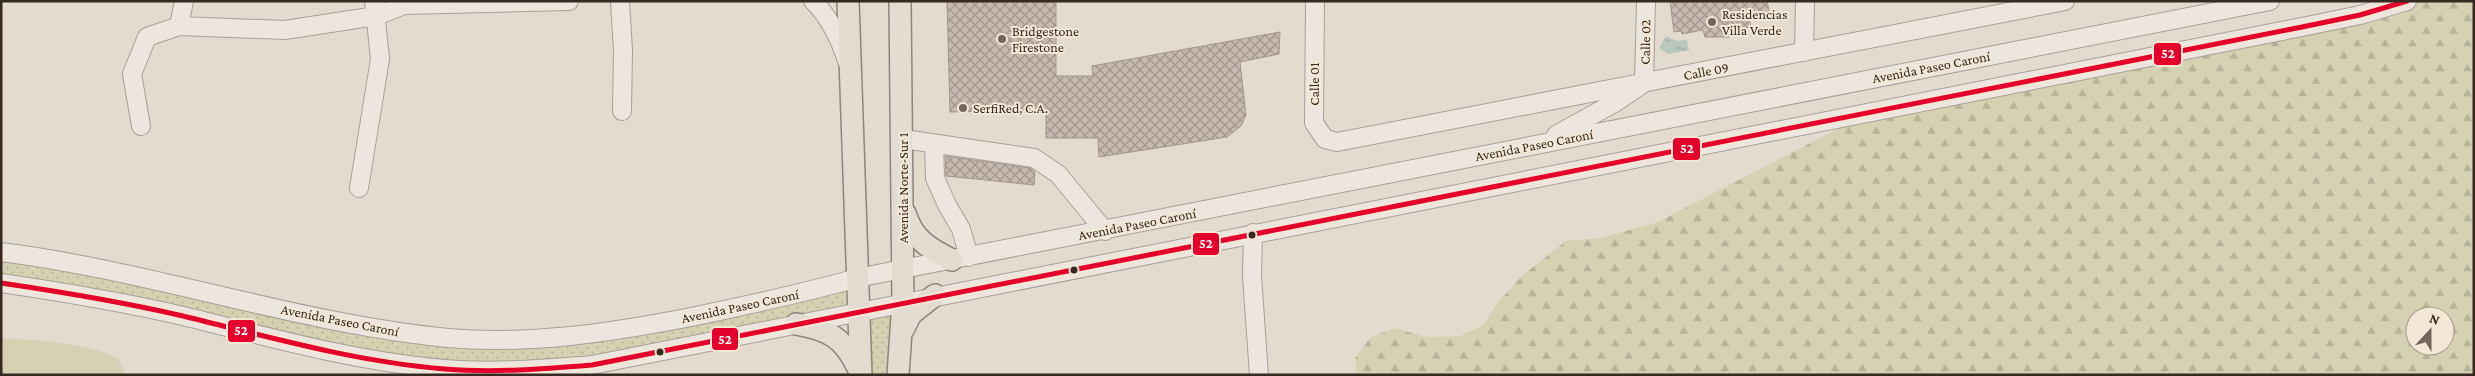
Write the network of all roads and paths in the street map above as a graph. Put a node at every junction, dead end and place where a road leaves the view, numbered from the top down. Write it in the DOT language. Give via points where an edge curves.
graph roads {
  1 [pos="184,1"];
  2 [pos="569,1"];
  3 [pos="620,1"];
  4 [pos="813,1"];
  5 [pos="848,1"];
  6 [pos="900,1"];
  7 [pos="1315,1"];
  8 [pos="1646,1"];
  9 [pos="1805,1"];
  10 [pos="2065,1"];
  11 [pos="2270,1"];
  12 [pos="2407,1"];
  13 [pos="375,9"];
  14 [pos="179,26"];
  15 [pos="1804,52"];
  16 [pos="851,71"];
  17 [pos="1644,84"];
  18 [pos="622,111"];
  19 [pos="141,126"];
  20 [pos="903,139"];
  21 [pos="1348,142"];
  22 [pos="1538,144"];
  23 [pos="934,145"];
  24 [pos="360,188"];
  25 [pos="903,207"];
  26 [pos="1105,231"];
  27 [pos="1253,233"];
  28 [pos="1,252"];
  29 [pos="960,258"];
  30 [pos="903,270"];
  31 [pos="857,278"];
  32 [pos="1,283"];
  33 [pos="935,295"];
  34 [pos="903,302"];
  35 [pos="858,311"];
  36 [pos="796,324"];
  37 [pos="898,353"];
  38 [pos="861,374"];
  39 [pos="898,375"];
  40 [pos="1259,375"];
  1 -- 14 [label="street"];
  2 -- 13 [label="street" via="404,5"];
  3 -- 18 [label="street"];
  4 -- 16 [label="street" via="824,12 841,42"];
  5 -- 16 [label="main road"];
  6 -- 20 [label="main road, Avenida Norte-Sur 1"];
  7 -- 21 [label="street, Calle 01" via="1314,122 1325,139"];
  8 -- 17 [label="street, Calle 02"];
  9 -- 15 [label="street"];
  10 -- 15 [label="street, Calle 09"];
  11 -- 22 [label="street, Avenida Paseo Caroní"];
  12 -- 27 [label="street, Avenida Paseo Caroní" via="2302,28"];
  13 -- 14 [label="street" via="285,30"];
  13 -- 24 [label="street" via="380,59"];
  14 -- 19 [label="street" via="147,37 132,74"];
  15 -- 17 [label="street, Calle 09"];
  16 -- 31 [label="main road"];
  17 -- 21 [label="street, Calle 09"];
  17 -- 22 [label="street" via="1590,118"];
  20 -- 23 [label="street"];
  20 -- 25 [label="main road, Avenida Norte-Sur 1"];
  22 -- 26 [label="street, Avenida Paseo Caroní"];
  23 -- 26 [label="street" via="1034,158 1058,174"];
  23 -- 29 [label="street" via="936,178 946,205 961,229"];
  25 -- 29 [label="main road" via="916,238 928,248"];
  25 -- 30 [label="main road, Avenida Norte-Sur 1"];
  26 -- 29 [label="street, Avenida Paseo Caroní"];
  27 -- 33 [label="street, Avenida Paseo Caroní"];
  27 -- 40 [label="street" via="1252,276"];
  28 -- 31 [label="street, Avenida Paseo Caroní" via="124,273 357,325 486,340 579,336 641,326"];
  29 -- 30 [label="street, Avenida Paseo Caroní"];
  30 -- 31 [label="street, Avenida Paseo Caroní"];
  30 -- 34 [label="main road, Avenida Norte-Sur 1"];
  31 -- 35 [label="main road"];
  32 -- 36 [label="street, Avenida Paseo Caroní" via="118,302 350,355 445,369 516,370 592,364"];
  33 -- 34 [label="street, Avenida Paseo Caroní"];
  33 -- 37 [label="main road" via="911,314 902,332"];
  34 -- 35 [label="street, Avenida Paseo Caroní"];
  34 -- 37 [label="main road, Avenida Norte-Sur 1"];
  35 -- 36 [label="street, Avenida Paseo Caroní"];
  35 -- 38 [label="main road"];
  36 -- 38 [label="main road" via="815,327 836,336 850,350"];
  37 -- 39 [label="main road, Avenida Norte-Sur 1"];
}
